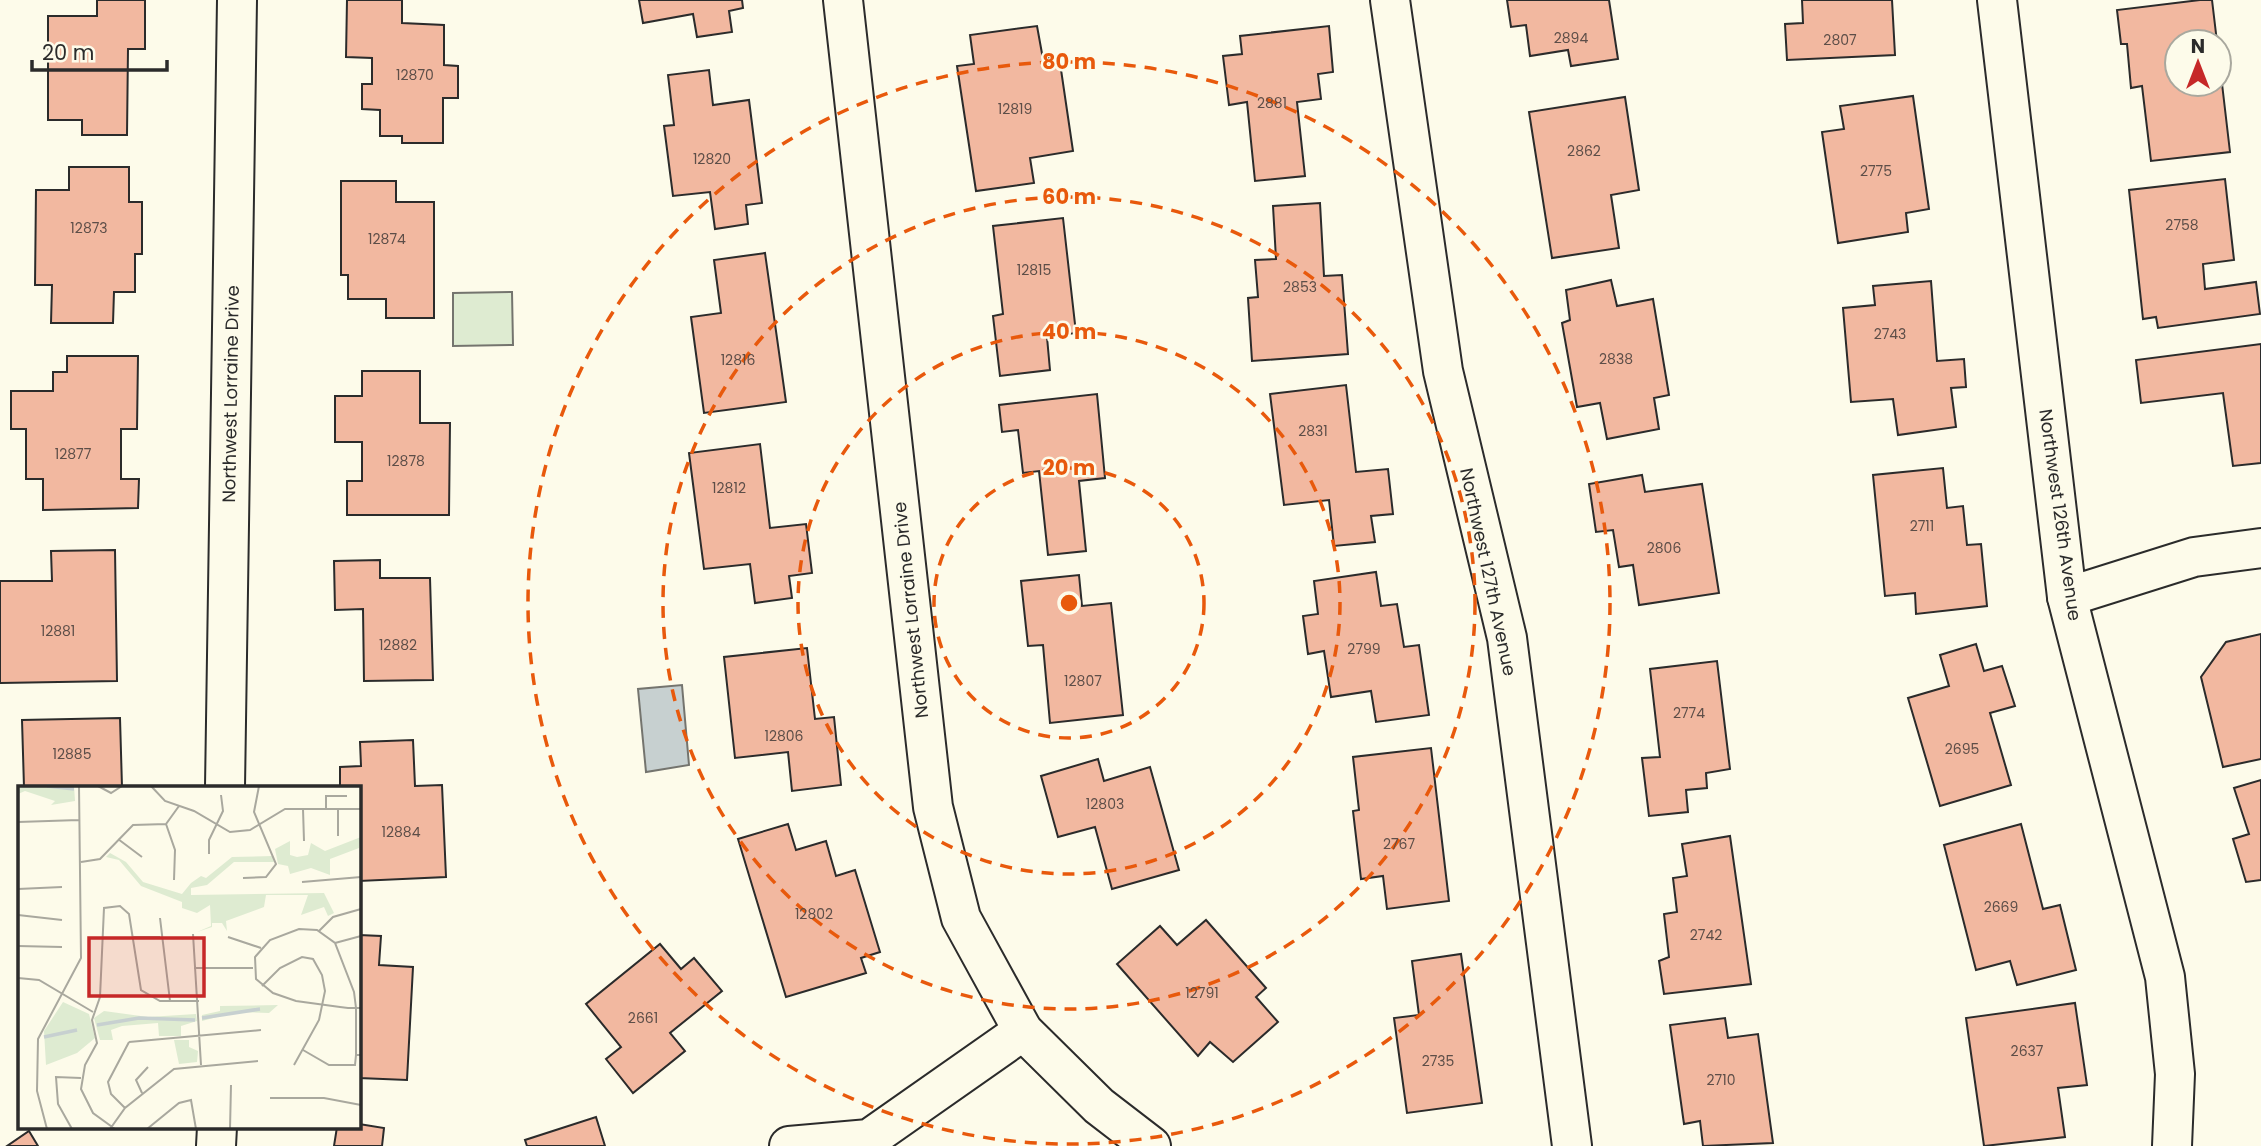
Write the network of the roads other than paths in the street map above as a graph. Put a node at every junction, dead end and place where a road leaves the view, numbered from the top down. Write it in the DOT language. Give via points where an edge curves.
graph roads {
  1 [pos="237,0"];
  2 [pos="843,0"];
  3 [pos="1390,0"];
  4 [pos="1997,0"];
  5 [pos="2261,548"];
  6 [pos="2067,597"];
  7 [pos="225,786"];
  8 [pos="1023,1031"];
  9 [pos="216,1128"];
  10 [pos="216,1146"];
  11 [pos="789,1146"];
  12 [pos="1151,1146"];
  13 [pos="1572,1146"];
  14 [pos="2172,1146"];
  1 -- 7 [label="street, Northwest Lorraine Drive"];
  2 -- 8 [label="street, Northwest Lorraine Drive" via="933,807 961,918"];
  3 -- 13 [label="street, Northwest 127th Avenue" via="1443,371 1507,638"];
  4 -- 6 [label="street, Northwest 126th Avenue"];
  5 -- 6 [label="street" via="2194,557"];
  6 -- 14 [label="street, Northwest 126th Avenue" via="2165,977 2175,1074"];
  8 -- 11 [label="street" via="869,1139"];
  8 -- 12 [label="street, Northwest Lorraine Drive" via="1099,1106"];
  9 -- 10 [label="street"];
}
